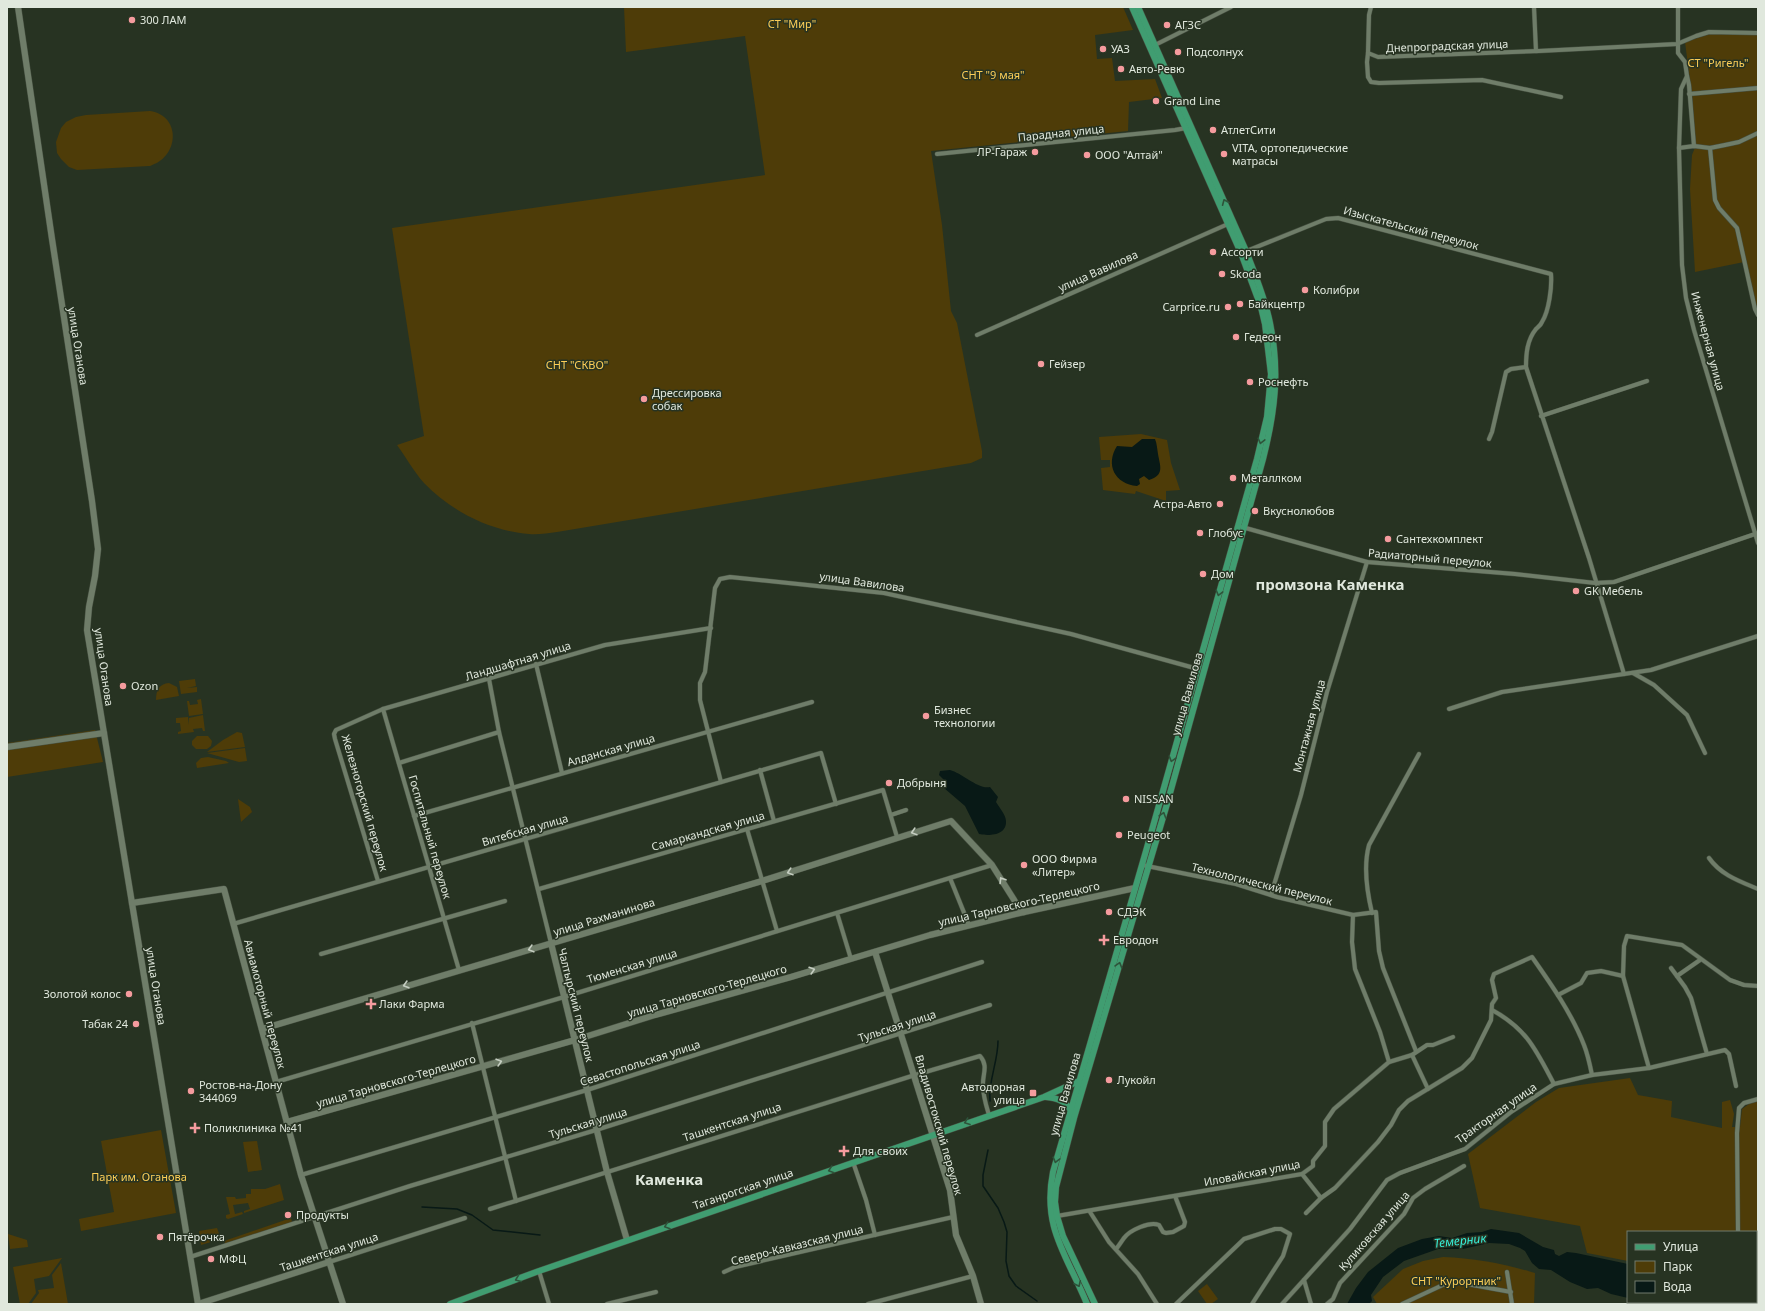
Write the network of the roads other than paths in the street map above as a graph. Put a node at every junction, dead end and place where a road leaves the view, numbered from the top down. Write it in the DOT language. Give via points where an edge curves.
graph roads {
  1 [pos="18,7"];
  2 [pos="1132,7"];
  3 [pos="1138,7"];
  4 [pos="1231,7"];
  5 [pos="1371,7"];
  6 [pos="1534,7"];
  7 [pos="1678,7"];
  8 [pos="1758,33"];
  9 [pos="1678,44"];
  10 [pos="1155,45"];
  11 [pos="1536,51"];
  12 [pos="1368,53"];
  13 [pos="1687,76"];
  14 [pos="1758,88"];
  15 [pos="1689,94"];
  16 [pos="1561,96"];
  17 [pos="1186,128"];
  18 [pos="1758,133"];
  19 [pos="1694,146"];
  20 [pos="1679,148"];
  21 [pos="1710,148"];
  22 [pos="937,154"];
  23 [pos="1228,224"];
  24 [pos="1244,252"];
  25 [pos="1758,315"];
  26 [pos="977,335"];
  27 [pos="1526,367"];
  28 [pos="1647,381"];
  29 [pos="1541,416"];
  30 [pos="1489,439"];
  31 [pos="1240,526"];
  32 [pos="1757,534"];
  33 [pos="1758,543"];
  34 [pos="1367,562"];
  35 [pos="1595,583"];
  36 [pos="710,628"];
  37 [pos="1758,636"];
  38 [pos="536,664"];
  39 [pos="1198,669"];
  40 [pos="1633,673"];
  41 [pos="1624,674"];
  42 [pos="489,679"];
  43 [pos="812,702"];
  44 [pos="383,709"];
  45 [pos="1449,709"];
  46 [pos="336,730"];
  47 [pos="707,731"];
  48 [pos="499,732"];
  49 [pos="104,733"];
  50 [pos="7,747"];
  51 [pos="1705,753"];
  52 [pos="1419,754"];
  53 [pos="399,763"];
  54 [pos="760,770"];
  55 [pos="562,773"];
  56 [pos="721,782"];
  57 [pos="513,786"];
  58 [pos="836,804"];
  59 [pos="906,810"];
  60 [pos="891,815"];
  61 [pos="414,816"];
  62 [pos="774,821"];
  63 [pos="747,829"];
  64 [pos="897,837"];
  65 [pos="525,839"];
  66 [pos="1709,858"];
  67 [pos="992,865"];
  68 [pos="1145,865"];
  69 [pos="429,866"];
  70 [pos="950,878"];
  71 [pos="378,881"];
  72 [pos="762,881"];
  73 [pos="539,889"];
  74 [pos="1138,889"];
  75 [pos="1758,889"];
  76 [pos="1271,895"];
  77 [pos="505,901"];
  78 [pos="132,903"];
  79 [pos="1024,912"];
  80 [pos="837,913"];
  81 [pos="1372,913"];
  82 [pos="1353,915"];
  83 [pos="444,919"];
  84 [pos="234,924"];
  85 [pos="969,925"];
  86 [pos="777,931"];
  87 [pos="551,944"];
  88 [pos="875,952"];
  89 [pos="321,954"];
  90 [pos="851,959"];
  91 [pos="1700,960"];
  92 [pos="982,962"];
  93 [pos="1671,968"];
  94 [pos="459,970"];
  95 [pos="1623,976"];
  96 [pos="1677,976"];
  97 [pos="1758,986"];
  98 [pos="888,993"];
  99 [pos="1558,995"];
  100 [pos="564,997"];
  101 [pos="990,1005"];
  102 [pos="1492,1010"];
  103 [pos="472,1023"];
  104 [pos="262,1029"];
  105 [pos="901,1033"];
  106 [pos="1452,1037"];
  107 [pos="575,1040"];
  108 [pos="1416,1051"];
  109 [pos="1707,1054"];
  110 [pos="1412,1055"];
  111 [pos="1390,1062"];
  112 [pos="484,1066"];
  113 [pos="1649,1068"];
  114 [pos="915,1075"];
  115 [pos="1592,1075"];
  116 [pos="1079,1081"];
  117 [pos="276,1082"];
  118 [pos="1554,1084"];
  119 [pos="1736,1086"];
  120 [pos="1428,1089"];
  121 [pos="587,1090"];
  122 [pos="1044,1097"];
  123 [pos="1758,1099"];
  124 [pos="1071,1109"];
  125 [pos="989,1115"];
  126 [pos="496,1117"];
  127 [pos="1074,1118"];
  128 [pos="287,1122"];
  129 [pos="596,1130"];
  130 [pos="932,1135"];
  131 [pos="505,1157"];
  132 [pos="853,1162"];
  133 [pos="1464,1166"];
  134 [pos="606,1172"];
  135 [pos="1302,1174"];
  136 [pos="301,1175"];
  137 [pos="1175,1196"];
  138 [pos="1321,1198"];
  139 [pos="516,1201"];
  140 [pos="490,1209"];
  141 [pos="1090,1212"];
  142 [pos="1306,1213"];
  143 [pos="314,1216"];
  144 [pos="1057,1216"];
  145 [pos="953,1217"];
  146 [pos="465,1218"];
  147 [pos="1738,1231"];
  148 [pos="875,1235"];
  149 [pos="627,1240"];
  150 [pos="1116,1249"];
  151 [pos="190,1258"];
  152 [pos="329,1262"];
  153 [pos="539,1271"];
  154 [pos="724,1272"];
  155 [pos="1507,1272"];
  156 [pos="973,1276"];
  157 [pos="1304,1280"];
  158 [pos="656,1292"];
  159 [pos="1511,1292"];
  160 [pos="198,1304"];
  161 [pos="343,1304"];
  162 [pos="450,1304"];
  163 [pos="549,1304"];
  164 [pos="607,1304"];
  165 [pos="868,1304"];
  166 [pos="981,1304"];
  167 [pos="1087,1304"];
  168 [pos="1095,1304"];
  169 [pos="1157,1304"];
  170 [pos="1176,1304"];
  171 [pos="1252,1304"];
  172 [pos="1282,1304"];
  173 [pos="1311,1304"];
  174 [pos="1327,1304"];
  175 [pos="1402,1304"];
  176 [pos="1512,1304"];
  1 -- 49 [label="street, улица Оганова" via="98,550 87,630"];
  2 -- 17 [label="main road, улица Вавилова"];
  3 -- 10 [label="main road, улица Вавилова"];
  4 -- 10 [label="street"];
  5 -- 12 [label="street"];
  6 -- 11 [label="street"];
  7 -- 9 [label="street"];
  8 -- 9 [label="street" via="1709,32"];
  9 -- 11 [label="street, Днепроградская улица"];
  9 -- 13 [label="street" via="1678,53 1685,62"];
  24 -- 10 [label="main road, улица Вавилова, one-way"];
  11 -- 12 [label="street, Днепроградская улица" via="1378,57"];
  12 -- 16 [label="street" via="1368,77 1371,82 1482,80"];
  13 -- 15 [label="street"];
  13 -- 20 [label="street, Инженерная улица" via="1681,89"];
  14 -- 15 [label="street"];
  15 -- 19 [label="street"];
  17 -- 22 [label="street, Парадная улица"];
  17 -- 23 [label="main road, улица Вавилова"];
  18 -- 21 [label="street" via="1739,142"];
  19 -- 20 [label="street"];
  19 -- 21 [label="street"];
  20 -- 32 [label="street, Инженерная улица" via="1682,265 1686,298"];
  21 -- 25 [label="street" via="1715,200 1737,228"];
  23 -- 24 [label="main road, улица Вавилова"];
  23 -- 26 [label="street, улица Вавилова"];
  24 -- 27 [label="street, Изыскательский переулок" via="1326,219 1338,218 1551,274 1550,298 1542,322 1527,345"];
  24 -- 31 [label="main road, улица Вавилова" via="1261,292 1270,323 1276,374 1268,438"];
  27 -- 29 [label="street"];
  27 -- 30 [label="street" via="1506,372"];
  28 -- 29 [label="street"];
  29 -- 35 [label="street"];
  31 -- 34 [label="street, Радиаторный переулок"];
  31 -- 39 [label="main road, улица Вавилова, one-way"];
  68 -- 31 [label="main road, улица Вавилова, one-way" via="1204,671"];
  32 -- 33 [label="street, Инженерная улица"];
  32 -- 35 [label="street, Радиаторный переулок" via="1614,582"];
  34 -- 35 [label="street, Радиаторный переулок"];
  34 -- 76 [label="street, Монтажная улица" via="1327,692 1301,795"];
  35 -- 41 [label="street"];
  36 -- 38 [label="street, Ландшафтная улица" via="605,644"];
  36 -- 39 [label="street, улица Вавилова" via="715,588 720,579 730,577 884,593 1071,634"];
  36 -- 47 [label="street, улица Вавилова" via="705,672 700,683 700,700"];
  37 -- 40 [label="street" via="1651,670"];
  38 -- 42 [label="street, Ландшафтная улица"];
  38 -- 55 [label="street"];
  39 -- 68 [label="main road, улица Вавилова, one-way"];
  40 -- 41 [label="street"];
  40 -- 51 [label="street" via="1654,685 1687,715"];
  41 -- 45 [label="street" via="1502,692"];
  42 -- 44 [label="street, Ландшафтная улица"];
  42 -- 48 [label="street, Чалтырский переулок"];
  43 -- 47 [label="street, Алданская улица"];
  44 -- 46 [label="street, Ландшафтная улица"];
  44 -- 53 [label="street, Госпитальный переулок"];
  46 -- 71 [label="street, Железногорский переулок" via="335,738"];
  47 -- 55 [label="street, Алданская улица"];
  47 -- 56 [label="street, улица Вавилова"];
  48 -- 53 [label="street"];
  48 -- 57 [label="street, Чалтырский переулок"];
  49 -- 50 [label="street"];
  49 -- 78 [label="street, улица Оганова"];
  52 -- 81 [label="street" via="1369,845 1366,868"];
  53 -- 61 [label="street, Госпитальный переулок"];
  54 -- 56 [label="street, Витебская улица"];
  54 -- 58 [label="street, Витебская улица" via="821,753"];
  54 -- 62 [label="street"];
  55 -- 57 [label="street, Алданская улица"];
  56 -- 65 [label="street, Витебская улица"];
  57 -- 61 [label="street, Алданская улица"];
  57 -- 65 [label="street, Чалтырский переулок"];
  58 -- 60 [label="street, Самаркандская улица" via="883,790"];
  58 -- 62 [label="street, Самаркандская улица"];
  59 -- 60 [label="street"];
  60 -- 64 [label="street"];
  61 -- 69 [label="street, Госпитальный переулок"];
  62 -- 63 [label="street, Самаркандская улица"];
  63 -- 72 [label="street"];
  63 -- 73 [label="street, Самаркандская улица"];
  67 -- 64 [label="street, улица Рахманинова, one-way" via="951,821"];
  64 -- 72 [label="street, улица Рахманинова, one-way"];
  65 -- 69 [label="street, Витебская улица"];
  65 -- 73 [label="street, Чалтырский переулок"];
  66 -- 75 [label="street" via="1716,868 1728,876"];
  67 -- 70 [label="street, Тюменская улица"];
  79 -- 67 [label="street, one-way"];
  68 -- 74 [label="main road, улица Вавилова"];
  68 -- 76 [label="street, Технологический переулок" via="1236,884"];
  69 -- 71 [label="street, Витебская улица"];
  69 -- 83 [label="street, Госпитальный переулок"];
  70 -- 80 [label="street, Тюменская улица"];
  70 -- 85 [label="street"];
  71 -- 84 [label="street, Витебская улица"];
  72 -- 86 [label="street"];
  72 -- 87 [label="street, улица Рахманинова"];
  73 -- 87 [label="street, Чалтырский переулок"];
  74 -- 79 [label="street, улица Тарновского-Терлецкого"];
  74 -- 116 [label="main road, улица Вавилова"];
  127 -- 74 [label="main road, улица Вавилова, one-way"];
  76 -- 82 [label="street, Технологический переулок"];
  77 -- 83 [label="street"];
  78 -- 84 [label="street, Авиамоторный переулок" via="224,889"];
  78 -- 151 [label="street, улица Оганова"];
  79 -- 85 [label="street, улица Тарновского-Терлецкого"];
  80 -- 86 [label="street, Тюменская улица"];
  80 -- 90 [label="street"];
  81 -- 82 [label="street, Технологический переулок"];
  81 -- 108 [label="street, Технологический переулок" via="1376,912 1383,968"];
  82 -- 111 [label="street" via="1355,969"];
  83 -- 89 [label="street"];
  83 -- 94 [label="street, Госпитальный переулок"];
  84 -- 104 [label="street, Авиамоторный переулок"];
  85 -- 88 [label="street, улица Тарновского-Терлецкого"];
  86 -- 100 [label="street, Тюменская улица"];
  87 -- 94 [label="street, улица Рахманинова, one-way"];
  87 -- 100 [label="street, Чалтырский переулок"];
  88 -- 90 [label="street, улица Тарновского-Терлецкого"];
  88 -- 98 [label="street, Владивостокский переулок"];
  107 -- 90 [label="street, улица Тарновского-Терлецкого, one-way"];
  91 -- 95 [label="street" via="1676,943 1627,936"];
  91 -- 96 [label="street"];
  91 -- 97 [label="street" via="1730,980"];
  92 -- 98 [label="street, Севастопольская улица"];
  93 -- 96 [label="street"];
  94 -- 104 [label="street, улица Рахманинова, one-way"];
  95 -- 99 [label="street" via="1601,971 1587,972 1581,983"];
  95 -- 113 [label="street"];
  96 -- 109 [label="street" via="1691,998"];
  98 -- 105 [label="street, Владивостокский переулок"];
  98 -- 121 [label="street, Севастопольская улица"];
  99 -- 102 [label="street" via="1532,957 1494,974 1492,980 1496,998"];
  99 -- 115 [label="street" via="1584,1045"];
  100 -- 103 [label="street, Тюменская улица"];
  100 -- 107 [label="street, Чалтырский переулок"];
  101 -- 105 [label="street, Тульская улица"];
  102 -- 118 [label="street" via="1518,1027 1530,1040"];
  102 -- 120 [label="street" via="1491,1020 1472,1058 1462,1068"];
  103 -- 112 [label="street"];
  103 -- 117 [label="street, Тюменская улица"];
  104 -- 117 [label="street, Авиамоторный переулок"];
  105 -- 114 [label="street, Владивостокский переулок"];
  105 -- 129 [label="street, Тульская улица"];
  106 -- 108 [label="street, Иловайская улица"];
  112 -- 107 [label="street, улица Тарновского-Терлецкого, one-way"];
  107 -- 121 [label="street, Чалтырский переулок"];
  108 -- 110 [label="street, Иловайская улица"];
  109 -- 113 [label="street, Тракторная улица"];
  109 -- 119 [label="street, Тракторная улица" via="1725,1050 1729,1054"];
  110 -- 111 [label="street, Иловайская улица"];
  110 -- 120 [label="street"];
  111 -- 135 [label="street, Иловайская улица" via="1334,1109 1325,1122 1325,1146 1312,1161 1313,1166"];
  112 -- 126 [label="street"];
  112 -- 128 [label="street, улица Тарновского-Терлецкого"];
  113 -- 115 [label="street, Тракторная улица"];
  114 -- 125 [label="street, Ташкентская улица" via="980,1056 986,1068 983,1086"];
  114 -- 130 [label="street, Владивостокский переулок"];
  114 -- 134 [label="street, Ташкентская улица"];
  115 -- 118 [label="street, Тракторная улица"];
  116 -- 122 [label="main road, Таганрогская улица"];
  116 -- 124 [label="main road, улица Вавилова"];
  117 -- 128 [label="street, Авиамоторный переулок"];
  118 -- 157 [label="street, Тракторная улица" via="1511,1112 1465,1149 1387,1180 1350,1230"];
  120 -- 138 [label="street" via="1408,1101 1399,1110 1378,1142 1335,1188"];
  121 -- 126 [label="street, Севастопольская улица"];
  121 -- 129 [label="street, Чалтырский переулок"];
  122 -- 124 [label="main road" via="1056,1098"];
  122 -- 125 [label="main road, Таганрогская улица"];
  123 -- 147 [label="street" via="1744,1103 1739,1108"];
  124 -- 127 [label="main road"];
  124 -- 167 [label="main road, улица Вавилова, one-way" via="1053,1172 1049,1202 1057,1239"];
  125 -- 130 [label="main road, Таганрогская улица, one-way"];
  126 -- 131 [label="street"];
  126 -- 136 [label="street, Севастопольская улица"];
  127 -- 144 [label="main road, улица Вавилова" via="1056,1187"];
  128 -- 136 [label="street, Авиамоторный переулок"];
  129 -- 131 [label="street, Тульская улица"];
  129 -- 134 [label="street, Чалтырский переулок"];
  130 -- 132 [label="main road, Таганрогская улица"];
  130 -- 145 [label="street, Владивостокский переулок" via="950,1190"];
  131 -- 139 [label="street"];
  131 -- 143 [label="street, Тульская улица"];
  132 -- 148 [label="street, Северо-Кавказская улица"];
  132 -- 149 [label="main road, Таганрогская улица, one-way"];
  133 -- 174 [label="street, Куликовская улица" via="1413,1198 1404,1214 1340,1283 1333,1299"];
  134 -- 139 [label="street, Ташкентская улица"];
  134 -- 149 [label="street, Чалтырский переулок"];
  135 -- 137 [label="street, Иловайская улица"];
  135 -- 138 [label="street"];
  136 -- 143 [label="street, Авиамоторный переулок"];
  137 -- 141 [label="street, Иловайская улица"];
  137 -- 150 [label="street" via="1185,1222 1184,1226 1166,1234 1159,1225 1150,1224 1128,1234"];
  138 -- 142 [label="street"];
  139 -- 140 [label="street, Ташкентская улица"];
  141 -- 144 [label="street, Иловайская улица"];
  141 -- 150 [label="street"];
  143 -- 151 [label="street, Тульская улица"];
  143 -- 152 [label="street, Авиамоторный переулок"];
  144 -- 168 [label="main road, улица Вавилова" via="1067,1247"];
  145 -- 148 [label="street, Северо-Кавказская улица"];
  145 -- 156 [label="street, Владивостокский переулок" via="958,1240"];
  146 -- 152 [label="street, Ташкентская улица"];
  148 -- 154 [label="street, Северо-Кавказская улица"];
  149 -- 153 [label="main road, Таганрогская улица"];
  150 -- 169 [label="street" via="1138,1274"];
  151 -- 160 [label="street, улица Оганова"];
  152 -- 160 [label="street, Ташкентская улица"];
  152 -- 161 [label="street, Авиамоторный переулок"];
  153 -- 162 [label="main road, Таганрогская улица, one-way"];
  153 -- 163 [label="street"];
  155 -- 159 [label="street"];
  156 -- 165 [label="street"];
  156 -- 166 [label="street, Владивостокский переулок"];
  157 -- 172 [label="street, Тракторная улица"];
  157 -- 173 [label="street"];
  158 -- 164 [label="street"];
  159 -- 175 [label="street" via="1452,1282"];
  159 -- 176 [label="street"];
  170 -- 171 [label="street" via="1244,1239 1275,1229 1288,1231 1290,1234 1283,1256"];
}
